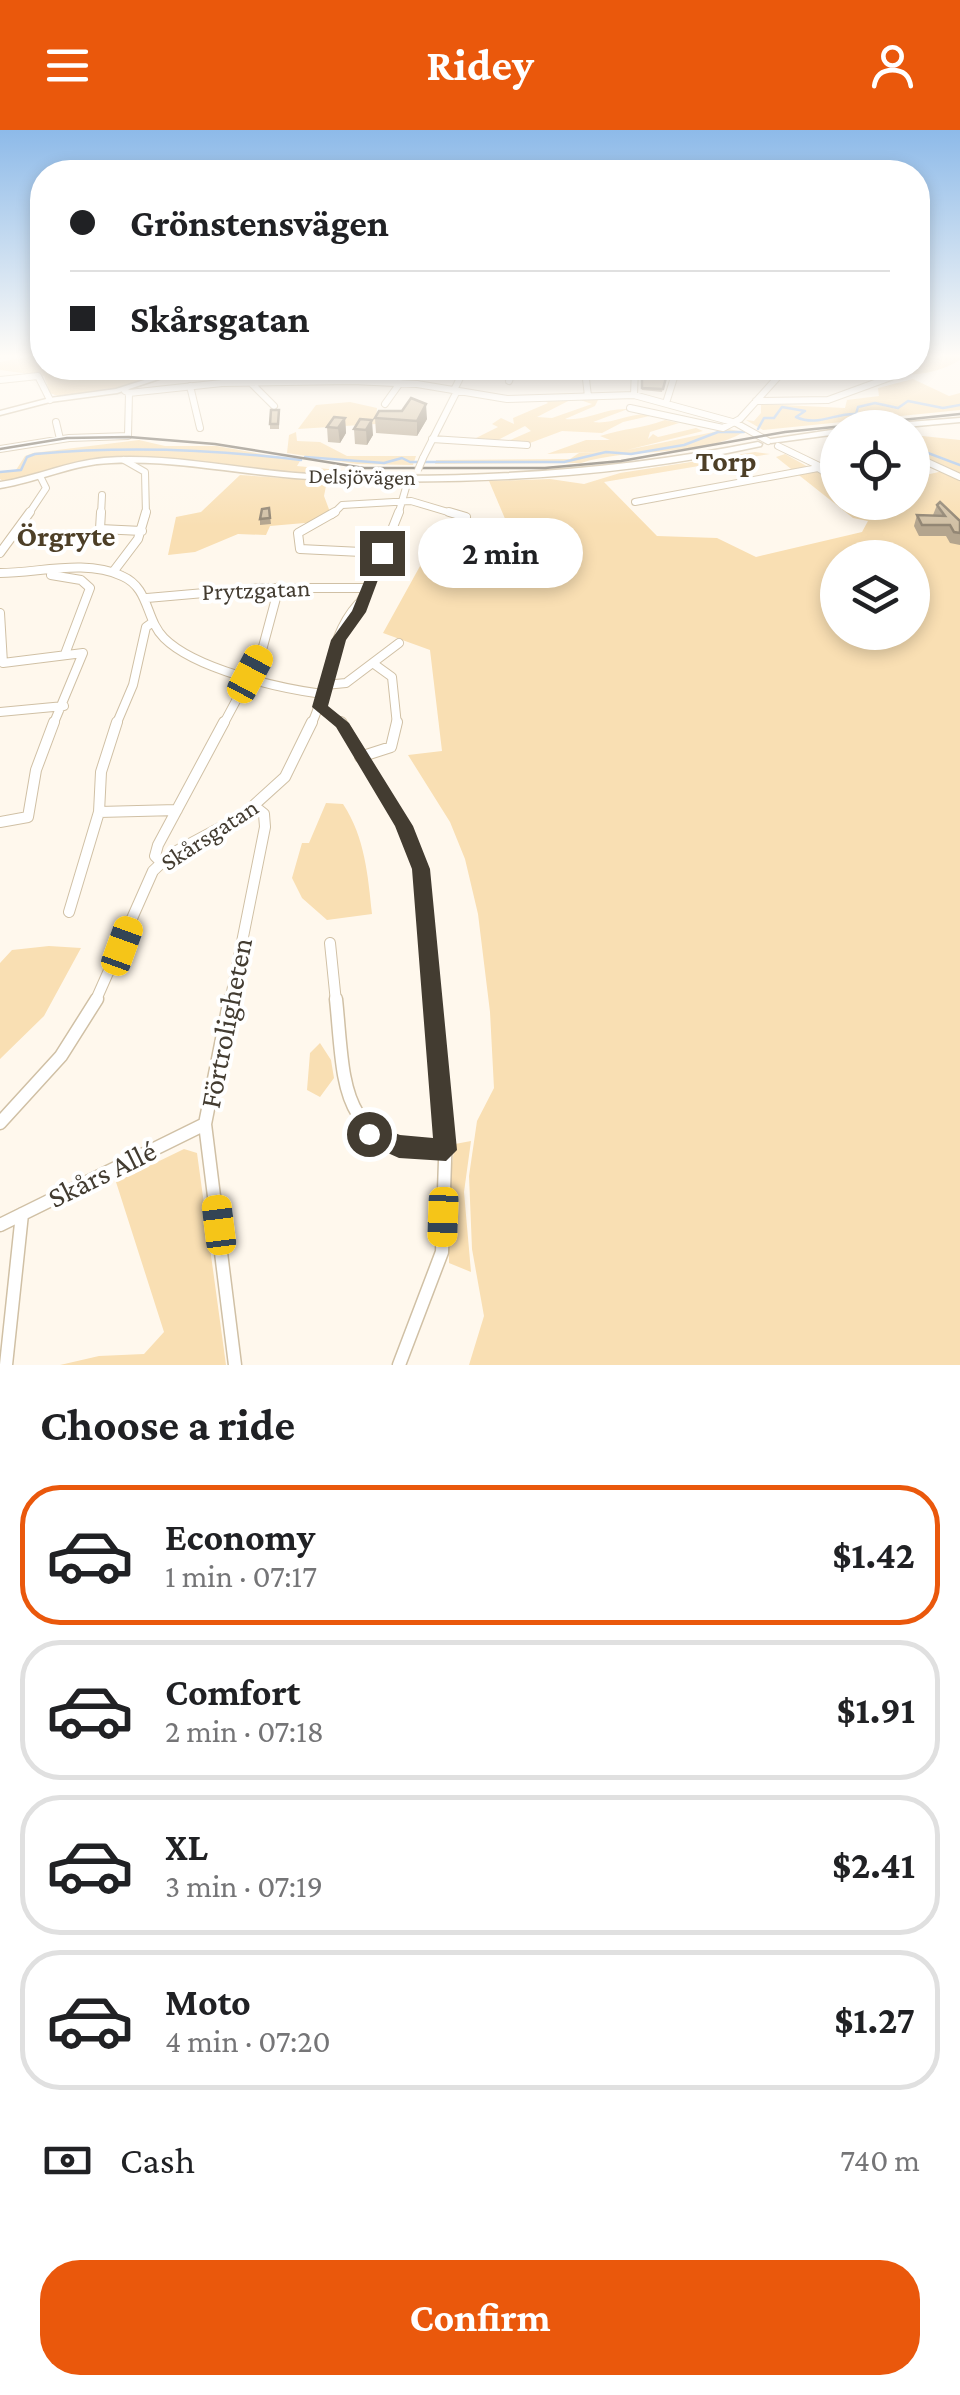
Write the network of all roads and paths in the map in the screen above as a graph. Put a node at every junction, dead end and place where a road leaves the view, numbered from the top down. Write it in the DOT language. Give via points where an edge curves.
graph roads {
  1 [pos="127,412"];
  2 [pos="196,412"];
  3 [pos="445,412"];
  4 [pos="656,412"];
  5 [pos="695,412"];
  6 [pos="746,412"];
  7 [pos="960,420"];
  8 [pos="56,422"];
  9 [pos="930,422"];
  10 [pos="736,423"];
  11 [pos="200,428"];
  12 [pos="820,434"];
  13 [pos="432,438"];
  14 [pos="60,439"];
  15 [pos="767,444"];
  16 [pos="526,445"];
  17 [pos="0,449"];
  18 [pos="798,457"];
  19 [pos="124,460"];
  20 [pos="930,463"];
  21 [pos="818,468"];
  22 [pos="415,475"];
  23 [pos="960,477"];
  24 [pos="41,478"];
  25 [pos="0,485"];
  26 [pos="102,496"];
  27 [pos="405,501"];
  28 [pos="635,502"];
  29 [pos="466,517"];
  30 [pos="142,531"];
  31 [pos="0,553"];
  32 [pos="382,553"];
  33 [pos="38,572"];
  34 [pos="113,572"];
  35 [pos="0,573"];
  36 [pos="278,588"];
  37 [pos="366,588"];
  38 [pos="147,598"];
  39 [pos="0,613"];
  40 [pos="153,622"];
  41 [pos="339,638"];
  42 [pos="399,643"];
  43 [pos="65,654"];
  44 [pos="374,664"];
  45 [pos="250,674"];
  46 [pos="324,689"];
  47 [pos="64,706"];
  48 [pos="320,707"];
  49 [pos="0,712"];
  50 [pos="360,758"];
  51 [pos="254,806"];
  52 [pos="177,810"];
  53 [pos="99,812"];
  54 [pos="1,824"];
  55 [pos="160,862"];
  56 [pos="69,912"];
  57 [pos="330,943"];
  58 [pos="0,1124"];
  59 [pos="205,1124"];
  60 [pos="446,1150"];
  61 [pos="22,1214"];
  62 [pos="0,1224"];
  63 [pos="6,1365"];
  64 [pos="235,1365"];
  65 [pos="399,1365"];
  1 -- 14 [label="street" via="128,436"];
  2 -- 11 [label="street"];
  3 -- 13 [label="street, Skårsgatan"];
  4 -- 10 [label="street" via="718,429"];
  5 -- 10 [label="street"];
  6 -- 10 [label="street"];
  7 -- 9 [label="street"];
  8 -- 14 [label="street"];
  10 -- 15 [label="street"];
  12 -- 15 [label="street, Delsjövägen"];
  13 -- 16 [label="street"];
  13 -- 22 [label="street, Skårsgatan, bridge"];
  14 -- 17 [label="street"];
  15 -- 18 [label="street"];
  15 -- 22 [label="street, Delsjövägen" via="570,473"];
  18 -- 21 [label="street"];
  19 -- 22 [label="street, Delsjövägen" via="295,475"];
  19 -- 24 [label="street, Delsjövägen" via="78,464"];
  19 -- 30 [label="street" via="145,472 150,508"];
  20 -- 23 [label="street"];
  21 -- 28 [label="street"];
  22 -- 27 [label="street, Skårsgatan"];
  24 -- 25 [label="street, Delsjövägen"];
  24 -- 31 [label="street" via="46,488"];
  26 -- 30 [label="street" via="100,528"];
  27 -- 29 [label="street"];
  27 -- 32 [label="street, Skårsgatan"];
  27 -- 32 [label="street" via="338,505 326,521 300,530 297,545"];
  30 -- 34 [label="street"];
  32 -- 37 [label="street, Skårsgatan"];
  33 -- 34 [label="street"];
  33 -- 35 [label="street"];
  33 -- 43 [label="street" via="90,588"];
  34 -- 38 [label="street"];
  36 -- 37 [label="street, Prytzgatan"];
  36 -- 38 [label="street, Prytzgatan"];
  36 -- 45 [label="street" via="269,636"];
  37 -- 41 [label="street, Skårsgatan" via="359,612"];
  38 -- 40 [label="street"];
  39 -- 43 [label="street" via="6,664"];
  40 -- 45 [label="street" via="176,648"];
  40 -- 53 [label="street" via="109,741"];
  41 -- 46 [label="street, Skårsgatan"];
  42 -- 44 [label="street"];
  43 -- 47 [label="street" via="82,652"];
  44 -- 46 [label="street"];
  44 -- 50 [label="street" via="392,677 398,731 391,746"];
  45 -- 46 [label="street"];
  45 -- 52 [label="street"];
  46 -- 48 [label="street, Skårsgatan"];
  47 -- 49 [label="street"];
  47 -- 54 [label="street" via="36,766 28,817"];
  48 -- 50 [label="street" via="342,723"];
  48 -- 51 [label="street, Skårsgatan" via="285,777"];
  50 -- 60 [label="street" via="404,826 421,869"];
  51 -- 55 [label="street, Skårsgatan"];
  51 -- 59 [label="street, Förtroligheten" via="266,826"];
  52 -- 53 [label="street"];
  52 -- 55 [label="street" via="154,856"];
  53 -- 56 [label="street"];
  55 -- 58 [label="street, Skårsgatan" via="81,1026"];
  57 -- 60 [label="street" via="353,1114 384,1141"];
  59 -- 61 [label="street, Skårs Allé"];
  59 -- 64 [label="street, Förtroligheten"];
  60 -- 65 [label="street" via="442,1252"];
  61 -- 62 [label="street, Skårs Allé"];
  61 -- 63 [label="street"];
}
